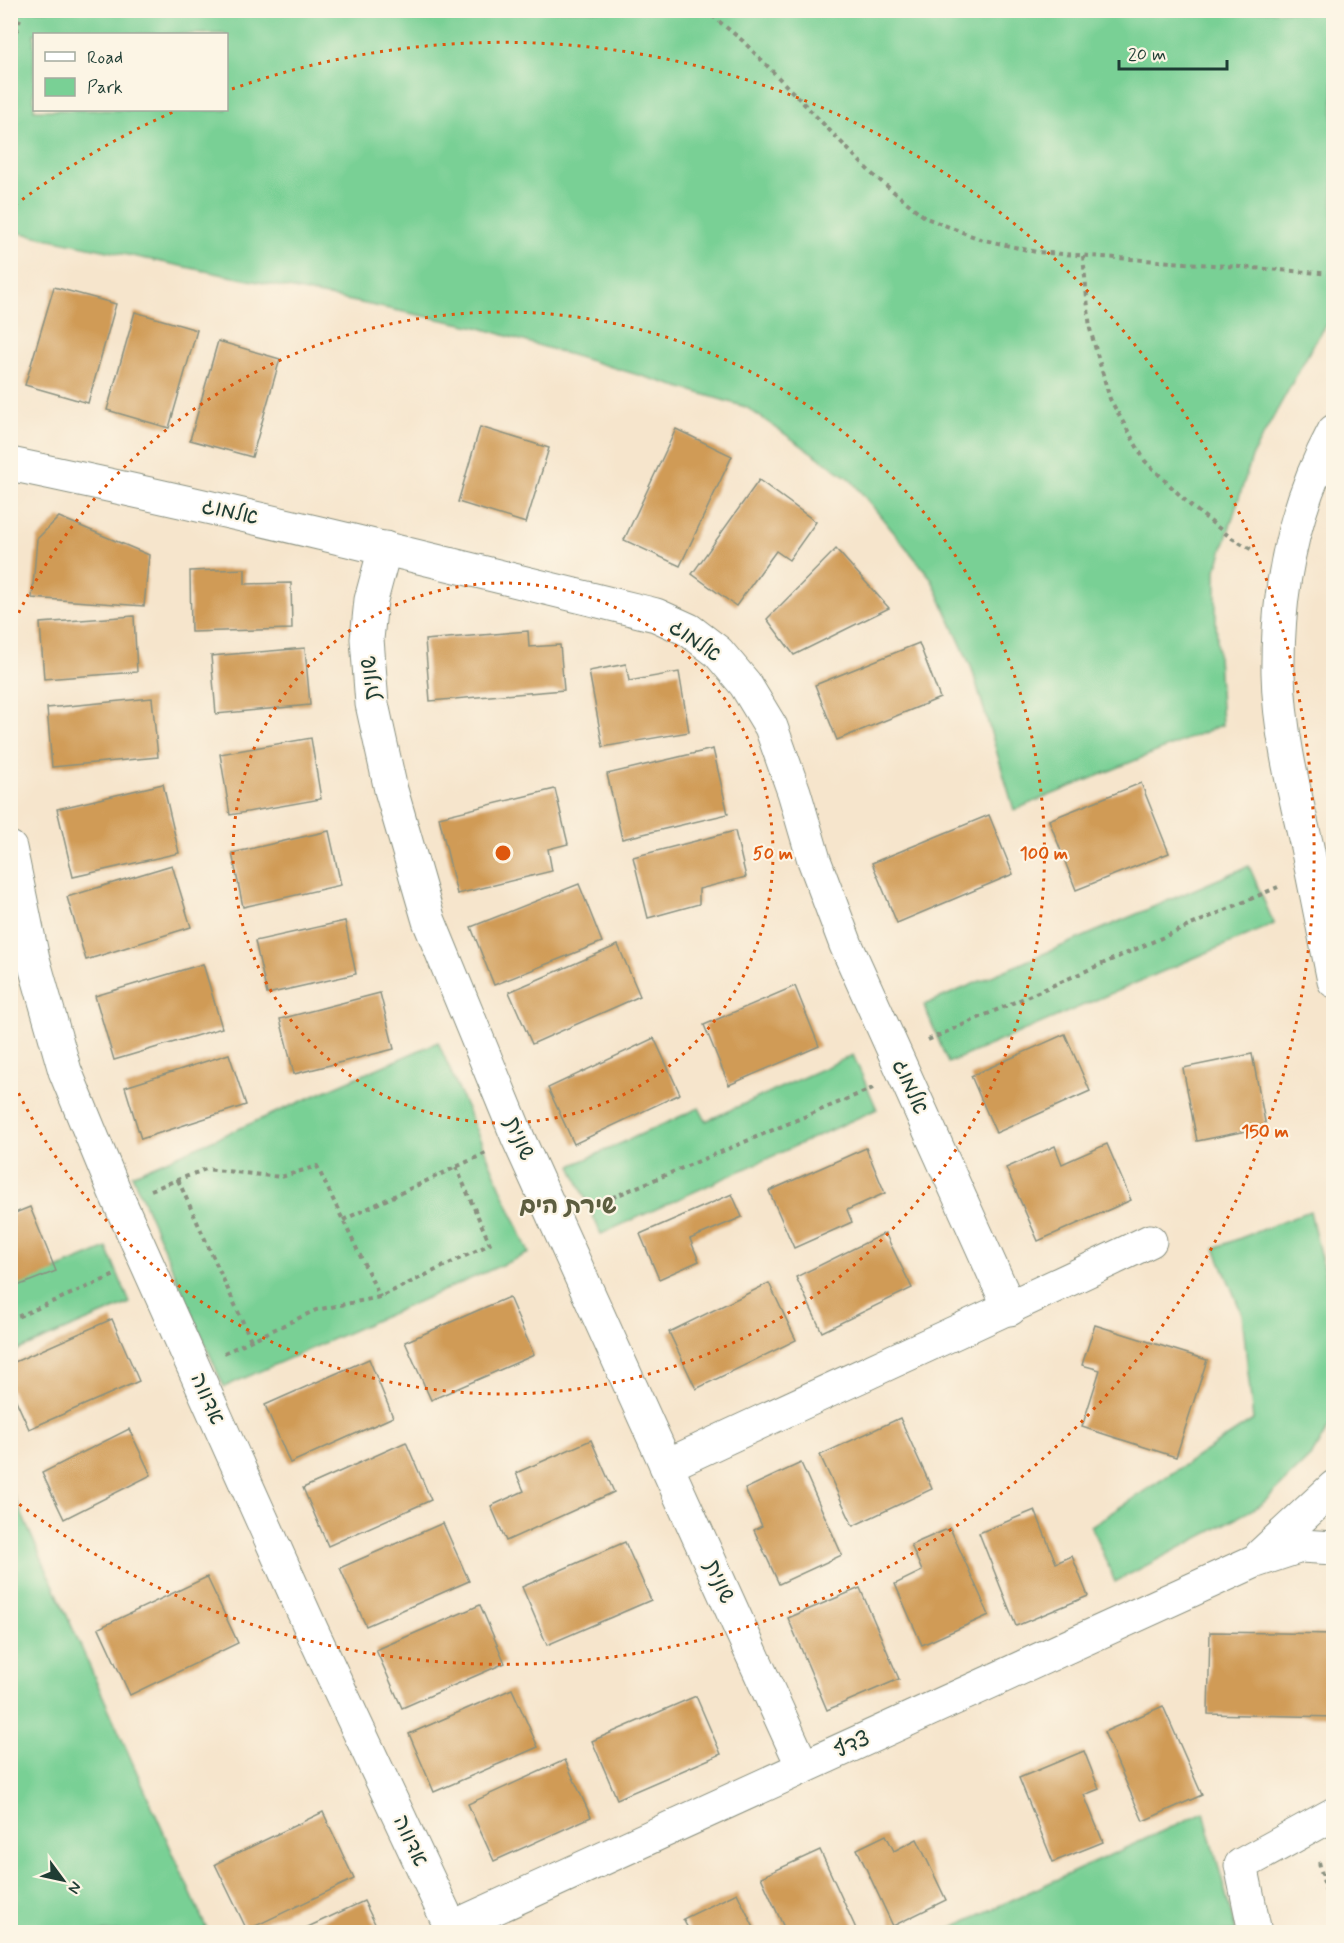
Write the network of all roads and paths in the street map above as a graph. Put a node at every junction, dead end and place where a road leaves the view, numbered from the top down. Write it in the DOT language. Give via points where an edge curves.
graph roads {
  1 [pos="22,10"];
  2 [pos="705,10"];
  3 [pos="10,58"];
  4 [pos="1083,256"];
  5 [pos="1334,274"];
  6 [pos="1334,431"];
  7 [pos="10,464"];
  8 [pos="385,548"];
  9 [pos="1286,569"];
  10 [pos="10,848"];
  11 [pos="1312,872"];
  12 [pos="1334,981"];
  13 [pos="900,1065"];
  14 [pos="518,1138"];
  15 [pos="456,1167"];
  16 [pos="178,1180"];
  17 [pos="120,1203"];
  18 [pos="343,1220"];
  19 [pos="555,1221"];
  20 [pos="1150,1241"];
  21 [pos="146,1261"];
  22 [pos="380,1297"];
  23 [pos="1010,1309"];
  24 [pos="10,1320"];
  25 [pos="251,1340"];
  26 [pos="193,1367"];
  27 [pos="666,1466"];
  28 [pos="1334,1487"];
  29 [pos="1334,1548"];
  30 [pos="1253,1562"];
  31 [pos="803,1767"];
  32 [pos="1322,1820"];
  33 [pos="1334,1924"];
  34 [pos="452,1930"];
  35 [pos="1255,1932"];
  1 -- 3 [label="path"];
  2 -- 4 [label="path" via="743,41 872,174 926,218 980,239 1036,252"];
  4 -- 5 [label="path"];
  4 -- 9 [label="path" via="1090,329 1110,399 1144,461 1230,537"];
  6 -- 9 [label="street" via="1306,495"];
  7 -- 8 [label="street, אלמוג"];
  8 -- 13 [label="street, אלמוג" via="656,615 688,630 718,652 745,684 771,727 846,945"];
  8 -- 14 [label="street, שונית" via="371,600 367,639 372,704 391,790 429,921"];
  9 -- 11 [label="street" via="1278,674 1292,780"];
  10 -- 17 [label="street, אדווה" via="33,959 65,1071"];
  11 -- 12 [label="street"];
  11 -- 13 [label="path"];
  13 -- 19 [label="path"];
  13 -- 23 [label="street, אלמוג"];
  14 -- 15 [label="path"];
  14 -- 19 [label="street, שונית"];
  15 -- 18 [label="path"];
  15 -- 22 [label="path" via="490,1244"];
  16 -- 17 [label="path"];
  16 -- 18 [label="path" via="206,1169 281,1177 317,1166"];
  16 -- 25 [label="path"];
  17 -- 21 [label="street, אדווה"];
  18 -- 22 [label="path"];
  19 -- 27 [label="street, שונית"];
  20 -- 23 [label="street"];
  21 -- 24 [label="path"];
  21 -- 26 [label="street, אדווה"];
  22 -- 25 [label="path" via="316,1310"];
  23 -- 27 [label="street"];
  25 -- 26 [label="path"];
  26 -- 34 [label="street, אדווה"];
  27 -- 31 [label="street, שונית"];
  28 -- 30 [label="street, צדף"];
  29 -- 30 [label="street, צדף" via="1301,1546"];
  30 -- 31 [label="street, צדף"];
  31 -- 34 [label="street, צדף"];
  32 -- 33 [label="path"];
  32 -- 35 [label="street" via="1241,1865"];
}
